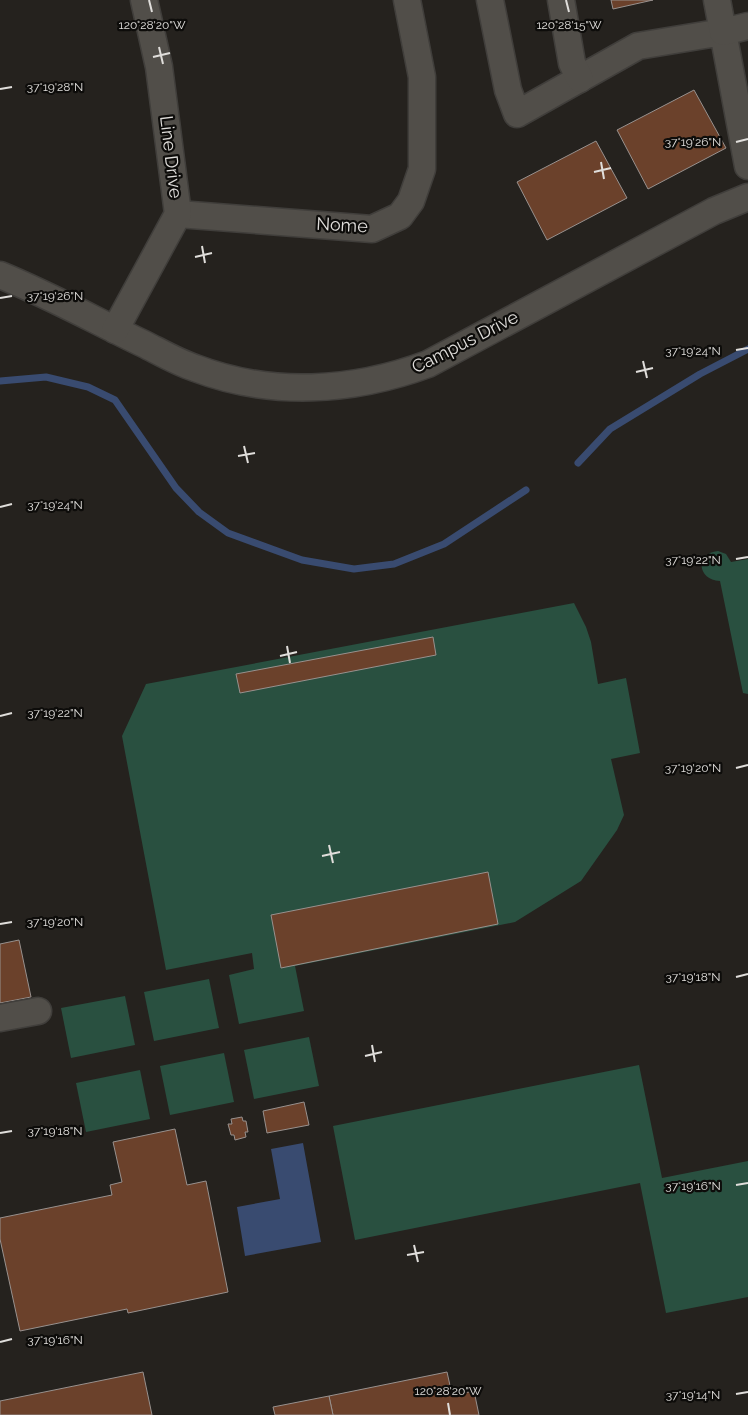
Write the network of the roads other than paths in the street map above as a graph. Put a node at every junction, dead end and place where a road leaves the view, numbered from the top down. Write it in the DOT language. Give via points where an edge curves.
graph roads {
  1 [pos="144,0"];
  2 [pos="407,0"];
  3 [pos="490,0"];
  4 [pos="561,0"];
  5 [pos="717,0"];
  6 [pos="748,26"];
  7 [pos="723,32"];
  8 [pos="580,79"];
  9 [pos="748,166"];
  10 [pos="748,197"];
  11 [pos="178,214"];
  12 [pos="0,275"];
  13 [pos="115,330"];
  14 [pos="38,1011"];
  15 [pos="0,1018"];
  1 -- 11 [label="street, Line Drive" via="159,68"];
  2 -- 11 [label="street, Nome" via="422,77 422,169 411,201 400,216 372,228"];
  3 -- 8 [label="street" via="508,90 517,114"];
  4 -- 8 [label="street" via="572,63"];
  5 -- 7 [label="street"];
  6 -- 7 [label="street"];
  7 -- 8 [label="street" via="638,46"];
  7 -- 9 [label="street"];
  10 -- 13 [label="street, Campus Drive" via="714,210 428,364 398,376 323,388 244,383 193,368"];
  11 -- 13 [label="street, Line Drive"];
  12 -- 13 [label="street, Campus Drive"];
  14 -- 15 [label="street"];
}
